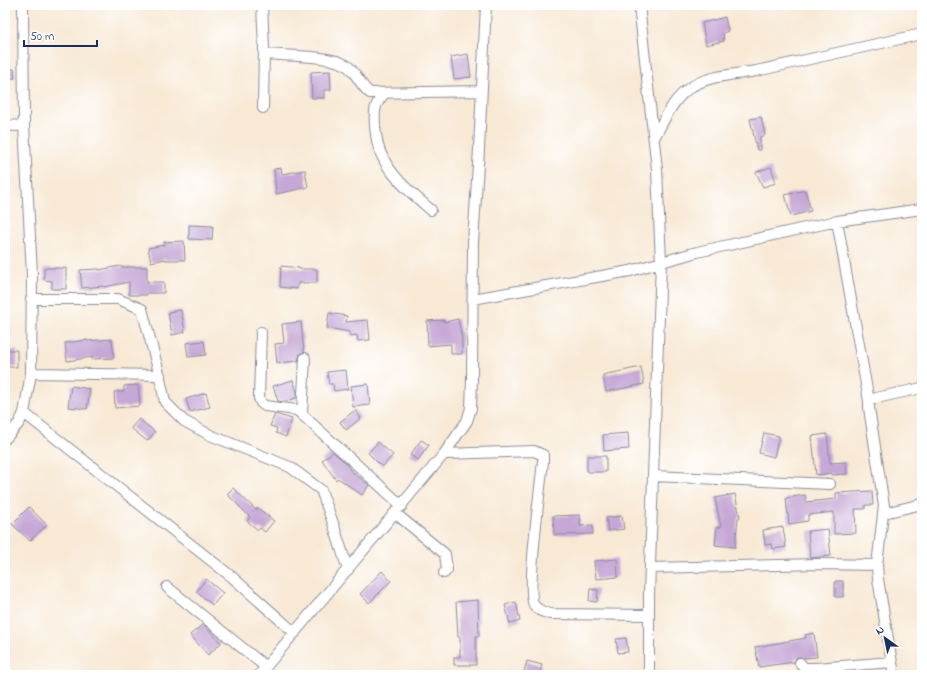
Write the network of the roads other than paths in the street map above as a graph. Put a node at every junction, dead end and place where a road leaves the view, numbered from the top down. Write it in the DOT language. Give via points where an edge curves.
graph roads {
  1 [pos="24,5"];
  2 [pos="262,5"];
  3 [pos="486,5"];
  4 [pos="638,5"];
  5 [pos="922,34"];
  6 [pos="264,54"];
  7 [pos="482,91"];
  8 [pos="385,93"];
  9 [pos="263,108"];
  10 [pos="24,125"];
  11 [pos="5,126"];
  12 [pos="654,138"];
  13 [pos="922,209"];
  14 [pos="431,210"];
  15 [pos="838,221"];
  16 [pos="662,263"];
  17 [pos="31,298"];
  18 [pos="472,299"];
  19 [pos="261,332"];
  20 [pos="305,358"];
  21 [pos="31,373"];
  22 [pos="160,375"];
  23 [pos="922,388"];
  24 [pos="869,401"];
  25 [pos="24,413"];
  26 [pos="302,414"];
  27 [pos="19,423"];
  28 [pos="5,425"];
  29 [pos="5,439"];
  30 [pos="444,454"];
  31 [pos="653,476"];
  32 [pos="830,484"];
  33 [pos="922,504"];
  34 [pos="398,510"];
  35 [pos="884,513"];
  36 [pos="877,565"];
  37 [pos="650,568"];
  38 [pos="348,570"];
  39 [pos="444,573"];
  40 [pos="167,587"];
  41 [pos="649,615"];
  42 [pos="295,633"];
  43 [pos="892,662"];
  44 [pos="800,663"];
  45 [pos="266,667"];
  46 [pos="259,675"];
  47 [pos="649,675"];
  48 [pos="894,675"];
  1 -- 10 [label="street"];
  2 -- 6 [label="street"];
  3 -- 7 [label="street"];
  4 -- 12 [label="street"];
  5 -- 12 [label="street" via="704,81 681,95"];
  6 -- 8 [label="street" via="339,62 347,65 356,74 367,91"];
  6 -- 9 [label="street"];
  7 -- 8 [label="street"];
  7 -- 18 [label="street"];
  8 -- 14 [label="street" via="378,100 375,110 376,136 382,157 392,172"];
  10 -- 11 [label="street"];
  10 -- 17 [label="street"];
  12 -- 16 [label="street"];
  13 -- 15 [label="street"];
  15 -- 16 [label="street" via="718,247"];
  15 -- 24 [label="street"];
  16 -- 18 [label="street"];
  16 -- 31 [label="street"];
  17 -- 21 [label="street"];
  17 -- 22 [label="street" via="118,299 142,309"];
  18 -- 30 [label="street" via="471,408 467,421"];
  19 -- 26 [label="street" via="258,398 260,403 265,406 290,408"];
  20 -- 26 [label="street"];
  21 -- 22 [label="street"];
  21 -- 25 [label="street"];
  22 -- 38 [label="street" via="165,402 184,421 210,435 290,467 321,490"];
  23 -- 24 [label="street"];
  24 -- 35 [label="street"];
  25 -- 27 [label="street"];
  25 -- 42 [label="street" via="232,577"];
  26 -- 34 [label="street"];
  27 -- 28 [label="street"];
  27 -- 29 [label="street"];
  30 -- 34 [label="street"];
  30 -- 41 [label="street" via="534,451 543,455 533,553 532,595 534,605 540,611 550,614"];
  31 -- 32 [label="street"];
  31 -- 37 [label="street"];
  33 -- 35 [label="street"];
  34 -- 38 [label="street"];
  34 -- 39 [label="street" via="445,554 447,570"];
  35 -- 36 [label="street"];
  36 -- 37 [label="street"];
  36 -- 43 [label="street"];
  37 -- 41 [label="street"];
  38 -- 42 [label="street"];
  40 -- 45 [label="street"];
  41 -- 47 [label="street"];
  42 -- 45 [label="street"];
  43 -- 44 [label="street" via="816,668 804,668"];
  43 -- 48 [label="street"];
  45 -- 46 [label="street"];
}
